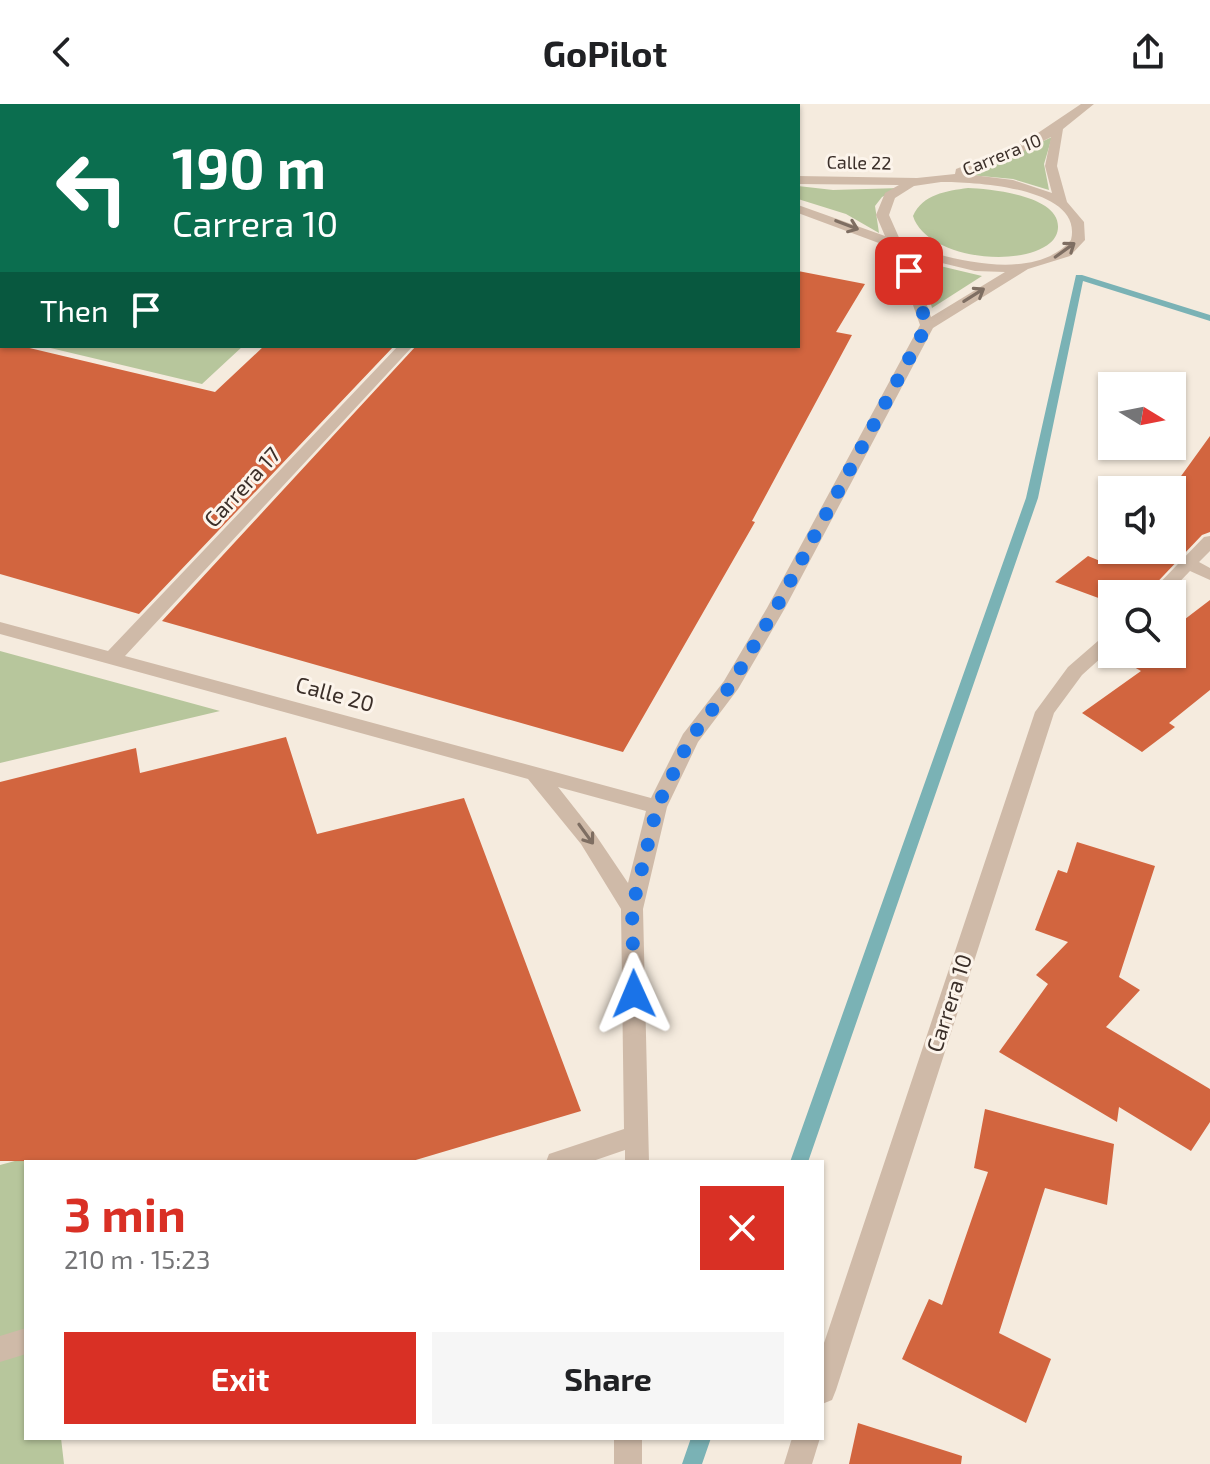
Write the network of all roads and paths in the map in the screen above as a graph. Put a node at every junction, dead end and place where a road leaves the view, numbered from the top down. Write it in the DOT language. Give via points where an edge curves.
graph roads {
  1 [pos="1088,104"];
  2 [pos="1058,131"];
  3 [pos="945,177"];
  4 [pos="800,180"];
  5 [pos="920,181"];
  6 [pos="1061,201"];
  7 [pos="800,210"];
  8 [pos="895,243"];
  9 [pos="910,250"];
  10 [pos="1022,268"];
  11 [pos="927,325"];
  12 [pos="404,348"];
  13 [pos="1210,541"];
  14 [pos="1190,564"];
  15 [pos="1210,575"];
  16 [pos="1173,580"];
  17 [pos="0,628"];
  18 [pos="1098,650"];
  19 [pos="111,659"];
  20 [pos="536,775"];
  21 [pos="657,807"];
  22 [pos="632,909"];
  23 [pos="638,1135"];
  24 [pos="564,1160"];
  25 [pos="637,1160"];
  26 [pos="24,1342"];
  27 [pos="0,1349"];
  28 [pos="824,1384"];
  29 [pos="628,1440"];
  30 [pos="805,1440"];
  31 [pos="628,1464"];
  32 [pos="798,1464"];
  1 -- 2 [label="street, Carrera 10"];
  2 -- 3 [label="street, Carrera 10"];
  2 -- 6 [label="street, Carrera 10" via="1051,166"];
  3 -- 5 [label="street"];
  3 -- 6 [label="street" via="1008,181"];
  4 -- 5 [label="street, Calle 22"];
  5 -- 8 [label="street" via="899,189 880,213"];
  10 -- 6 [label="street, Carrera 10, one-way" via="1047,262 1077,241 1080,228"];
  7 -- 8 [label="street, one-way"];
  8 -- 9 [label="street"];
  9 -- 10 [label="street" via="951,264"];
  9 -- 11 [label="street" via="913,290"];
  11 -- 10 [label="street, one-way"];
  11 -- 21 [label="street" via="776,608 731,685 690,739"];
  12 -- 19 [label="street, Carrera 17"];
  13 -- 14 [label="street"];
  14 -- 15 [label="street"];
  14 -- 16 [label="street"];
  17 -- 19 [label="street, Calle 20"];
  18 -- 28 [label="street, Carrera 10" via="1075,671 1045,712"];
  19 -- 20 [label="street, Calle 20"];
  20 -- 21 [label="street, Calle 20"];
  20 -- 22 [label="street, one-way" via="605,859"];
  21 -- 22 [label="street"];
  22 -- 23 [label="street"];
  23 -- 24 [label="street"];
  23 -- 25 [label="street"];
  26 -- 27 [label="street"];
  29 -- 31 [label="street"];
  30 -- 32 [label="street"];
}
